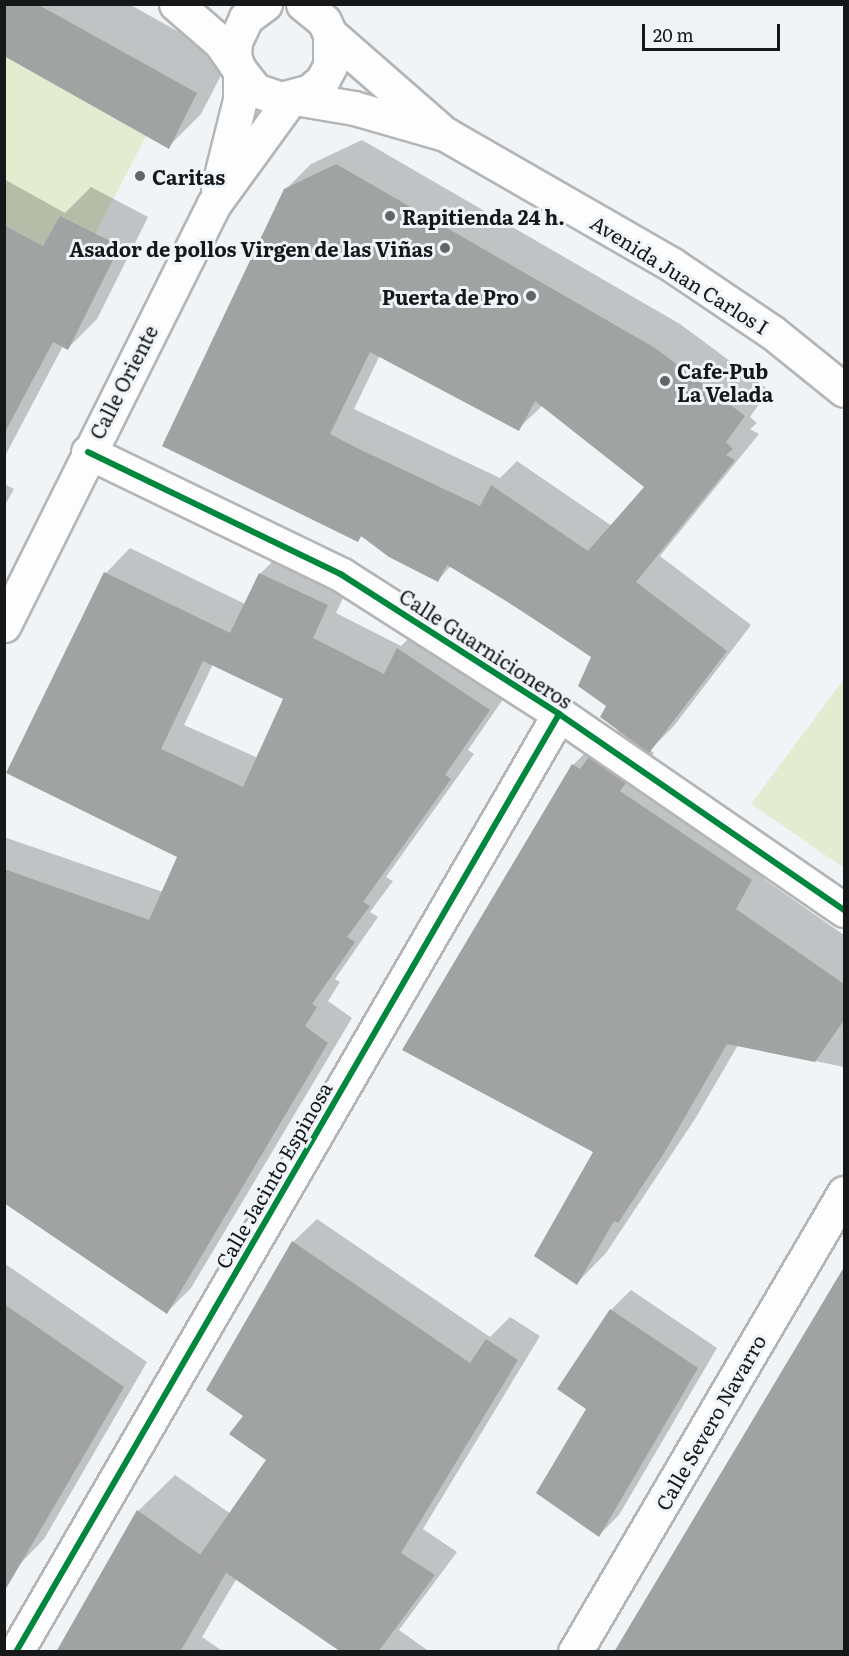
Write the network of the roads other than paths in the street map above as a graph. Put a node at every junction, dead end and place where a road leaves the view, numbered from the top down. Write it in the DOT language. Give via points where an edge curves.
graph roads {
  1 [pos="176,4"];
  2 [pos="265,4"];
  3 [pos="321,16"];
  4 [pos="239,70"];
  5 [pos="293,98"];
  6 [pos="445,134"];
  7 [pos="214,204"];
  8 [pos="844,390"];
  9 [pos="88,452"];
  10 [pos="4,625"];
  11 [pos="559,714"];
  12 [pos="844,910"];
  13 [pos="844,1192"];
  14 [pos="16,1652"];
  15 [pos="575,1652"];
  1 -- 4 [label="street" via="220,42"];
  2 -- 4 [label="street, Calle Oriente" via="246,18 239,30 234,55"];
  3 -- 5 [label="street, Calle Oriente" via="333,50 326,73 310,91"];
  3 -- 6 [label="street"];
  4 -- 5 [label="street" via="255,90 267,96"];
  4 -- 7 [label="street, Calle Oriente" via="240,100"];
  5 -- 6 [label="street" via="354,108"];
  5 -- 7 [label="street, Calle Oriente"];
  6 -- 8 [label="street, Avenida Juan Carlos I" via="671,264 772,332"];
  7 -- 9 [label="street, Calle Oriente"];
  9 -- 10 [label="street, Calle Oriente"];
  9 -- 11 [label="street, Calle Guarnicioneros" via="342,575"];
  11 -- 12 [label="street, Calle Guarnicioneros"];
  11 -- 14 [label="street, Calle Jacinto Espinosa"];
  13 -- 15 [label="street, Calle Severo Navarro"];
}
